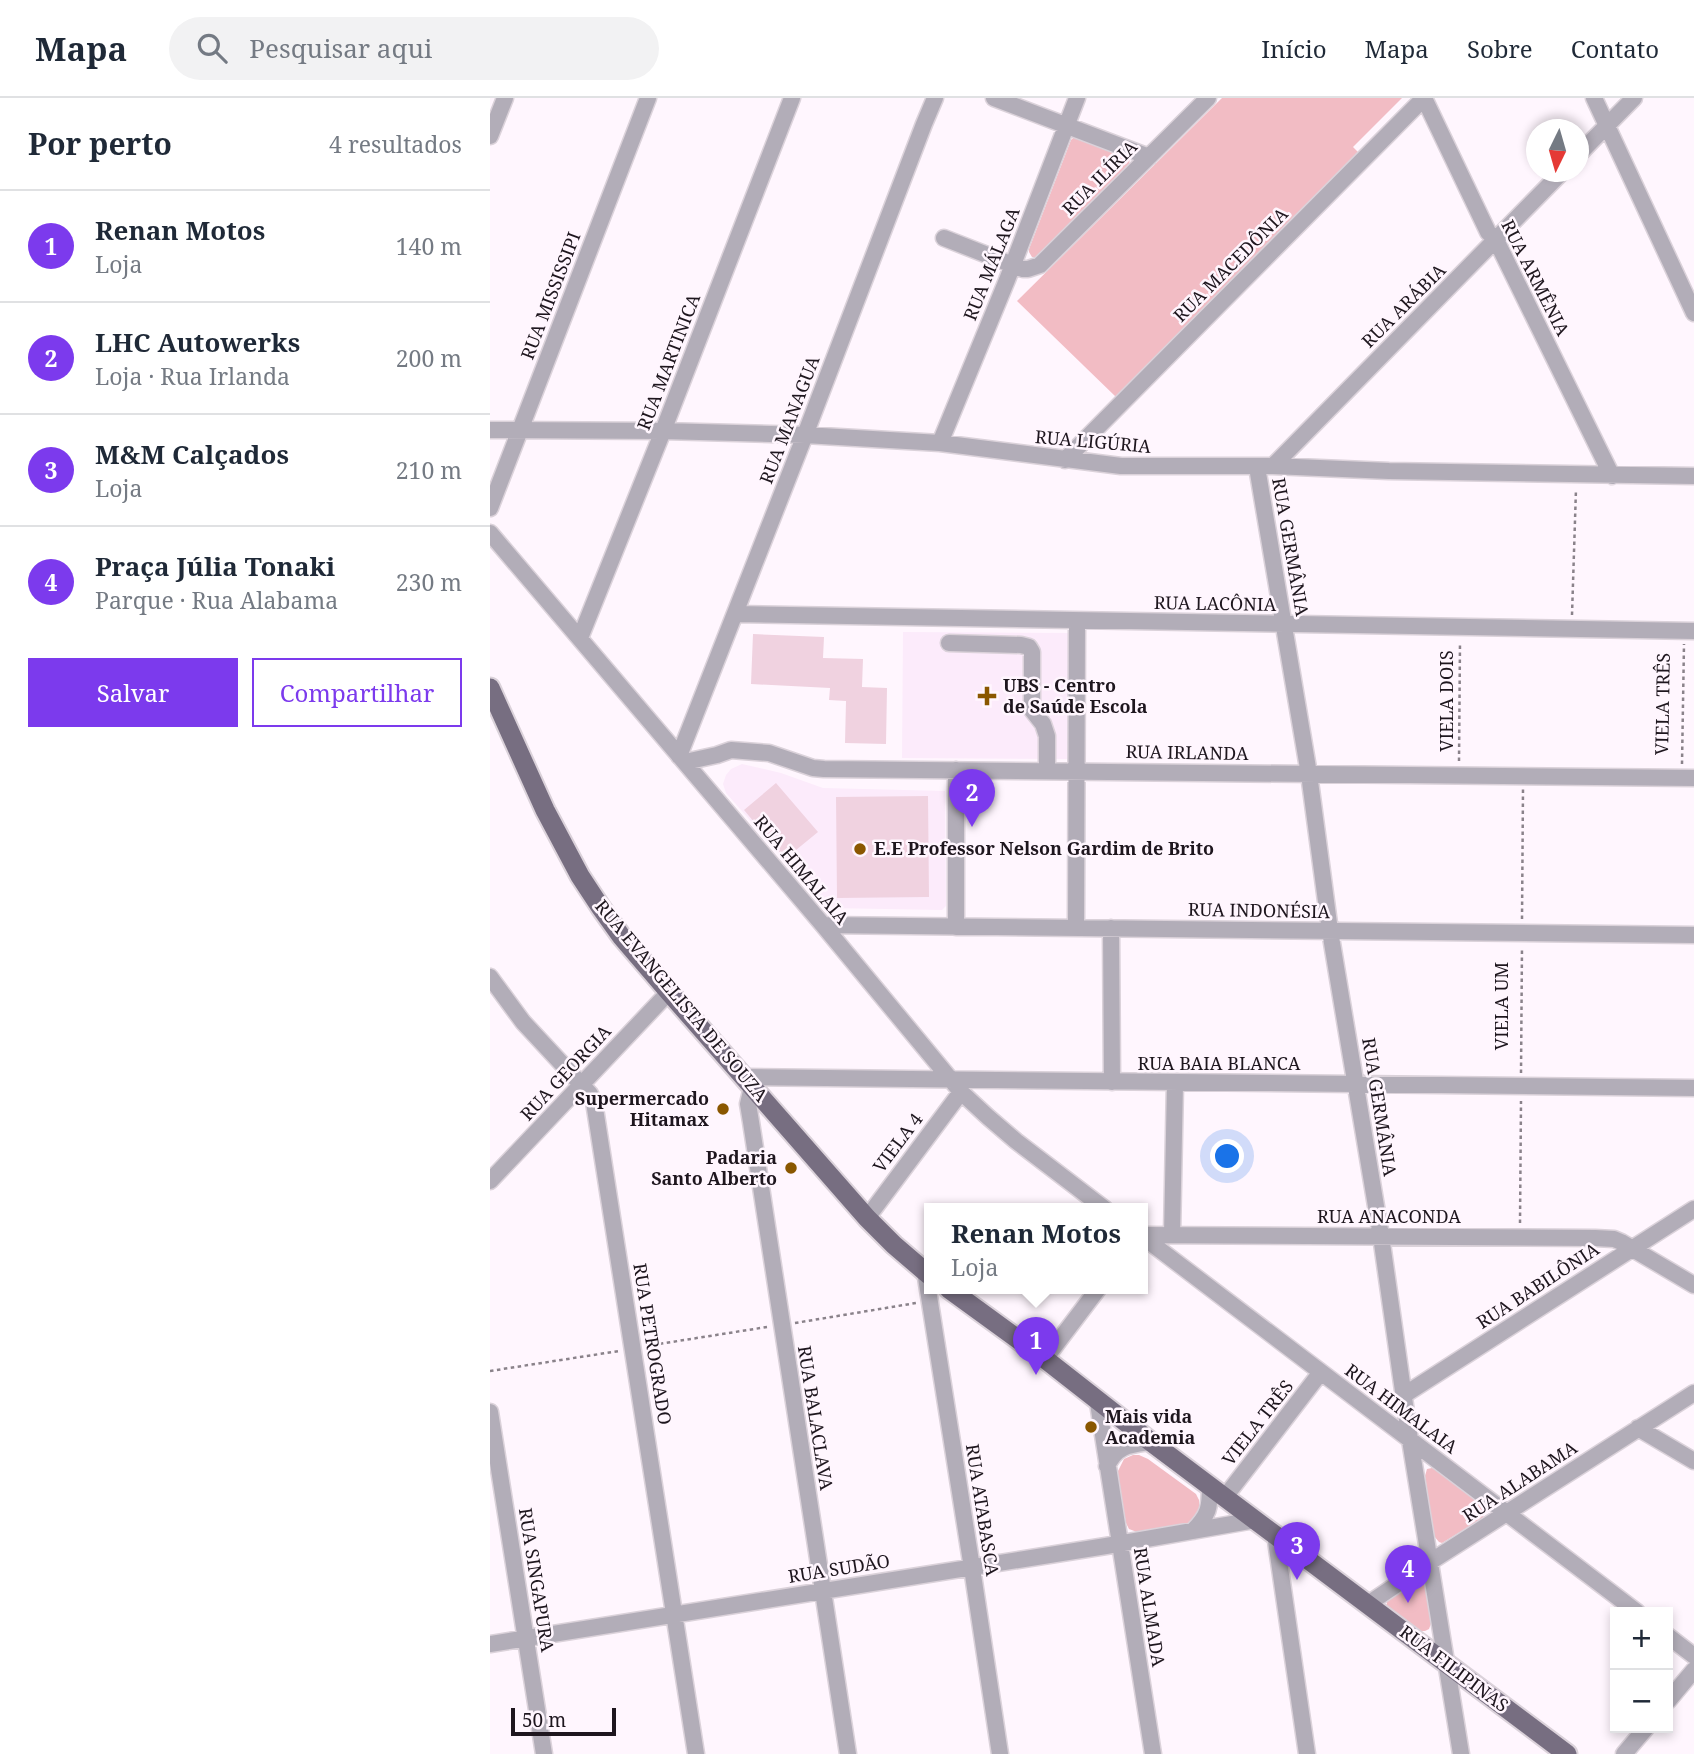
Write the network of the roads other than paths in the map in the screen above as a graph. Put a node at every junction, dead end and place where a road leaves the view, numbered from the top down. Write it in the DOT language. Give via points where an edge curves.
graph roads {
  1 [pos="505,98"];
  2 [pos="648,98"];
  3 [pos="792,98"];
  4 [pos="935,98"];
  5 [pos="994,98"];
  6 [pos="1077,98"];
  7 [pos="1208,98"];
  8 [pos="1424,98"];
  9 [pos="1594,98"];
  10 [pos="1634,98"];
  11 [pos="1067,124"];
  12 [pos="1607,125"];
  13 [pos="490,136"];
  14 [pos="1589,144"];
  15 [pos="1149,157"];
  16 [pos="1552,182"];
  17 [pos="944,238"];
  18 [pos="1496,240"];
  19 [pos="1013,265"];
  20 [pos="1694,313"];
  21 [pos="490,430"];
  22 [pos="520,430"];
  23 [pos="663,431"];
  24 [pos="806,435"];
  25 [pos="940,443"];
  26 [pos="1065,460"];
  27 [pos="1265,467"];
  28 [pos="1612,476"];
  29 [pos="1694,476"];
  30 [pos="490,508"];
  31 [pos="490,533"];
  32 [pos="736,614"];
  33 [pos="1077,621"];
  34 [pos="1283,624"];
  35 [pos="1689,631"];
  36 [pos="580,638"];
  37 [pos="948,643"];
  38 [pos="490,688"];
  39 [pos="682,759"];
  40 [pos="956,770"];
  41 [pos="1047,771"];
  42 [pos="1077,771"];
  43 [pos="1309,774"];
  44 [pos="1688,778"];
  45 [pos="823,925"];
  46 [pos="957,927"];
  47 [pos="1076,928"];
  48 [pos="1111,928"];
  49 [pos="1330,931"];
  50 [pos="1694,935"];
  51 [pos="490,977"];
  52 [pos="669,992"];
  53 [pos="748,1082"];
  54 [pos="1112,1082"];
  55 [pos="1175,1083"];
  56 [pos="1356,1084"];
  57 [pos="581,1085"];
  58 [pos="956,1086"];
  59 [pos="1694,1088"];
  60 [pos="490,1181"];
  61 [pos="1097,1203"];
  62 [pos="1694,1209"];
  63 [pos="867,1218"];
  64 [pos="1171,1235"];
  65 [pos="1148,1236"];
  66 [pos="1381,1236"];
  67 [pos="1148,1240"];
  68 [pos="1633,1249"];
  69 [pos="924,1270"];
  70 [pos="1694,1286"];
  71 [pos="929,1294"];
  72 [pos="955,1294"];
  73 [pos="1094,1294"];
  74 [pos="1045,1359"];
  75 [pos="1321,1372"];
  76 [pos="1694,1393"];
  77 [pos="1404,1395"];
  78 [pos="1098,1403"];
  79 [pos="490,1412"];
  80 [pos="1638,1428"];
  81 [pos="1410,1440"];
  82 [pos="1151,1442"];
  83 [pos="1694,1461"];
  84 [pos="1107,1466"];
  85 [pos="1217,1492"];
  86 [pos="1507,1514"];
  87 [pos="1255,1520"];
  88 [pos="1193,1531"];
  89 [pos="1275,1534"];
  90 [pos="1119,1544"];
  91 [pos="1304,1556"];
  92 [pos="1430,1562"];
  93 [pos="972,1568"];
  94 [pos="1281,1573"];
  95 [pos="822,1591"];
  96 [pos="1368,1604"];
  97 [pos="1630,1607"];
  98 [pos="676,1614"];
  99 [pos="525,1638"];
  100 [pos="1673,1640"];
  101 [pos="490,1644"];
  102 [pos="1694,1656"];
  103 [pos="1447,1664"];
  104 [pos="1694,1670"];
  105 [pos="1673,1695"];
  106 [pos="1642,1733"];
  107 [pos="544,1754"];
  108 [pos="696,1754"];
  109 [pos="848,1754"];
  110 [pos="1000,1754"];
  111 [pos="1153,1754"];
  112 [pos="1307,1754"];
  113 [pos="1461,1754"];
  114 [pos="1567,1754"];
  115 [pos="1624,1754"];
  1 -- 13 [label="street"];
  2 -- 22 [label="street, RUA MISSISSIPI"];
  3 -- 23 [label="street, RUA MARTINICA"];
  4 -- 24 [label="street, RUA MANAGUA"];
  5 -- 11 [label="street"];
  6 -- 11 [label="street, RUA MÁLAGA"];
  7 -- 15 [label="street, RUA ILÍRIA"];
  8 -- 18 [label="street, RUA ARMÊNIA" via="1488,232"];
  8 -- 26 [label="street, RUA MACEDÔNIA"];
  9 -- 12 [label="street"];
  10 -- 12 [label="street"];
  11 -- 15 [label="street"];
  11 -- 19 [label="street, RUA MÁLAGA"];
  12 -- 14 [label="street"];
  12 -- 20 [label="street"];
  15 -- 19 [label="street, RUA ILÍRIA" via="1040,265 1023,269"];
  16 -- 18 [label="street, RUA ARÁBIA"];
  17 -- 19 [label="street"];
  18 -- 27 [label="street, RUA ARÁBIA"];
  18 -- 28 [label="street, RUA ARMÊNIA"];
  19 -- 25 [label="street, RUA MÁLAGA"];
  21 -- 22 [label="street, RUA LIGÚRIA"];
  22 -- 23 [label="street, RUA LIGÚRIA"];
  22 -- 30 [label="street, RUA MISSISSIPI"];
  23 -- 24 [label="street, RUA LIGÚRIA"];
  23 -- 36 [label="street, RUA MARTINICA"];
  24 -- 25 [label="street, RUA LIGÚRIA"];
  24 -- 32 [label="street, RUA MANAGUA"];
  25 -- 26 [label="street, RUA LIGÚRIA"];
  26 -- 27 [label="street, RUA LIGÚRIA" via="1121,466"];
  27 -- 28 [label="street, RUA LIGÚRIA"];
  27 -- 34 [label="street, RUA GERMÂNIA"];
  28 -- 29 [label="street, RUA LIGÚRIA"];
  31 -- 36 [label="street, RUA HIMALAIA"];
  32 -- 33 [label="street, RUA LACÔNIA"];
  32 -- 39 [label="street, RUA MANAGUA"];
  33 -- 34 [label="street, RUA LACÔNIA"];
  33 -- 42 [label="street"];
  34 -- 35 [label="street, RUA LACÔNIA"];
  34 -- 43 [label="street, RUA GERMÂNIA"];
  36 -- 39 [label="street, RUA HIMALAIA"];
  37 -- 41 [label="street" via="1021,645 1032,652 1032,710 1047,736"];
  38 -- 52 [label="main road, RUA EVANGELISTA DE SOUZA" via="580,876 621,936"];
  39 -- 40 [label="street, RUA IRLANDA" via="732,750 769,753 824,769"];
  39 -- 45 [label="street, RUA HIMALAIA"];
  40 -- 41 [label="street, RUA IRLANDA"];
  40 -- 46 [label="street"];
  41 -- 42 [label="street, RUA IRLANDA"];
  42 -- 43 [label="street, RUA IRLANDA"];
  42 -- 47 [label="street"];
  43 -- 44 [label="street, RUA IRLANDA"];
  43 -- 49 [label="street, RUA GERMÂNIA"];
  45 -- 46 [label="street, RUA INDONÉSIA"];
  45 -- 58 [label="street, RUA HIMALAIA"];
  46 -- 47 [label="street, RUA INDONÉSIA"];
  47 -- 48 [label="street, RUA INDONÉSIA"];
  48 -- 49 [label="street, RUA INDONÉSIA"];
  48 -- 54 [label="street"];
  49 -- 50 [label="street, RUA INDONÉSIA"];
  49 -- 56 [label="street, RUA GERMÂNIA"];
  51 -- 57 [label="street, RUA PETROGRADO" via="523,1022"];
  52 -- 53 [label="main road, RUA EVANGELISTA DE SOUZA"];
  52 -- 57 [label="street, RUA GEORGIA"];
  53 -- 58 [label="street, RUA BAIA BLANCA"];
  53 -- 63 [label="main road, RUA EVANGELISTA DE SOUZA"];
  53 -- 95 [label="street, RUA BALACLAVA"];
  54 -- 55 [label="street, RUA BAIA BLANCA"];
  54 -- 58 [label="street, RUA BAIA BLANCA"];
  55 -- 56 [label="street, RUA BAIA BLANCA"];
  55 -- 64 [label="street"];
  56 -- 59 [label="street, RUA BAIA BLANCA"];
  56 -- 66 [label="street, RUA GERMÂNIA"];
  57 -- 60 [label="street, RUA GEORGIA"];
  57 -- 98 [label="street, RUA PETROGRADO" via="594,1102"];
  58 -- 61 [label="street, RUA HIMALAIA" via="1016,1141"];
  58 -- 63 [label="street, VIELA 4"];
  62 -- 68 [label="street, RUA BABILÔNIA"];
  63 -- 69 [label="main road, RUA EVANGELISTA DE SOUZA"];
  64 -- 65 [label="street, RUA ANACONDA"];
  64 -- 66 [label="street, RUA ANACONDA"];
  66 -- 68 [label="street, RUA ANACONDA" via="1604,1238"];
  66 -- 77 [label="street, RUA GERMÂNIA"];
  67 -- 75 [label="street, RUA HIMALAIA"];
  68 -- 70 [label="street, RUA ANACONDA"];
  68 -- 77 [label="street, RUA BABILÔNIA"];
  71 -- 93 [label="street, RUA ATABASCA"];
  72 -- 74 [label="main road"];
  73 -- 74 [label="street"];
  74 -- 78 [label="main road"];
  75 -- 81 [label="street, RUA HIMALAIA"];
  75 -- 85 [label="street, VIELA TRÊS"];
  76 -- 80 [label="street, RUA ALABAMA"];
  77 -- 81 [label="street, RUA GERMÂNIA"];
  78 -- 82 [label="main road"];
  78 -- 84 [label="street, RUA ALMADA"];
  79 -- 99 [label="street, RUA SINGAPURA"];
  80 -- 83 [label="street"];
  80 -- 86 [label="street, RUA ALABAMA"];
  81 -- 86 [label="street, RUA HIMALAIA"];
  81 -- 92 [label="street, RUA GERMÂNIA"];
  82 -- 84 [label="street" via="1121,1448"];
  82 -- 85 [label="main road"];
  84 -- 90 [label="street, RUA ALMADA"];
  85 -- 87 [label="main road"];
  85 -- 88 [label="street"];
  86 -- 92 [label="street, RUA ALABAMA"];
  86 -- 97 [label="street, RUA HIMALAIA"];
  87 -- 88 [label="street, RUA SUDÃO"];
  87 -- 89 [label="main road"];
  88 -- 90 [label="street, RUA SUDÃO"];
  89 -- 91 [label="main road, RUA FILIPINAS"];
  89 -- 94 [label="street"];
  90 -- 93 [label="street, RUA SUDÃO"];
  90 -- 111 [label="street, RUA ALMADA"];
  91 -- 94 [label="street" via="1287,1561"];
  91 -- 96 [label="main road, RUA FILIPINAS"];
  92 -- 96 [label="street, RUA ALABAMA"];
  92 -- 103 [label="street, RUA GERMÂNIA"];
  93 -- 95 [label="street, RUA SUDÃO"];
  93 -- 110 [label="street, RUA ATABASCA"];
  94 -- 112 [label="street"];
  95 -- 98 [label="street, RUA SUDÃO"];
  95 -- 109 [label="street, RUA BALACLAVA"];
  96 -- 103 [label="main road, RUA FILIPINAS"];
  98 -- 99 [label="street, RUA SUDÃO"];
  98 -- 108 [label="street, RUA PETROGRADO"];
  99 -- 101 [label="street, RUA SUDÃO"];
  99 -- 107 [label="street, RUA SINGAPURA"];
  100 -- 102 [label="street"];
  103 -- 113 [label="street, RUA GERMÂNIA"];
  103 -- 114 [label="main road, RUA FILIPINAS"];
  104 -- 105 [label="street"];
  106 -- 115 [label="street"];
}
